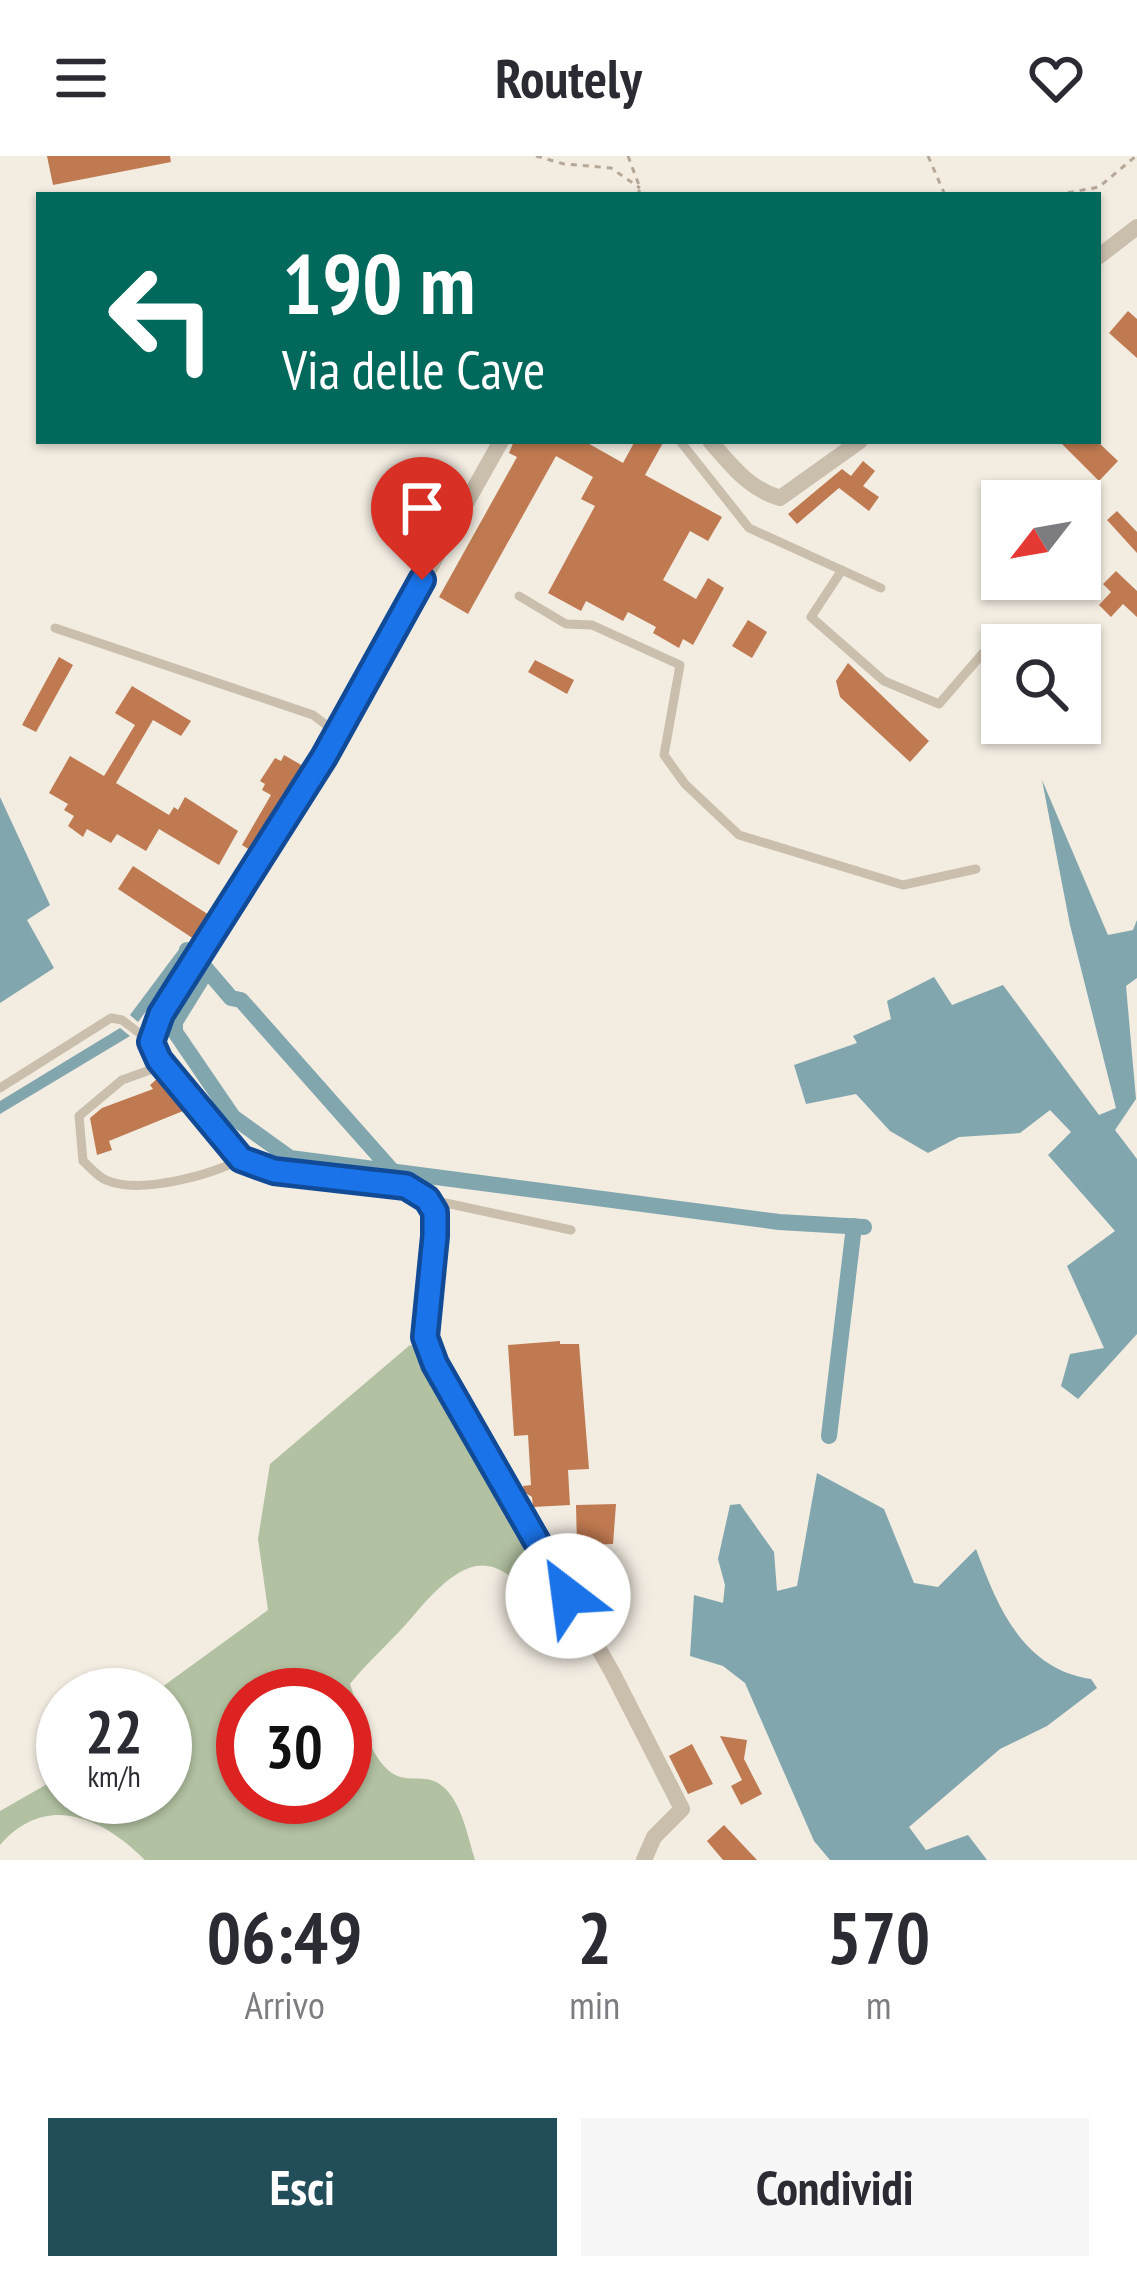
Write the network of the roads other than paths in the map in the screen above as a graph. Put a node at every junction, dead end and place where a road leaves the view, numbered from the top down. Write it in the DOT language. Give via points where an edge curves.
graph roads {
  1 [pos="1137,227"];
  2 [pos="1101,255"];
  3 [pos="499,444"];
  4 [pos="682,444"];
  5 [pos="713,444"];
  6 [pos="856,444"];
  7 [pos="842,571"];
  8 [pos="881,588"];
  9 [pos="519,596"];
  10 [pos="55,628"];
  11 [pos="981,654"];
  12 [pos="338,733"];
  13 [pos="976,869"];
  14 [pos="151,1042"];
  15 [pos="164,1065"];
  16 [pos="0,1088"];
  17 [pos="241,1159"];
  18 [pos="427,1199"];
  19 [pos="571,1230"];
  20 [pos="644,1860"];
  1 -- 2 [label="street"];
  3 -- 12 [label="street"];
  4 -- 7 [label="lane" via="749,528"];
  5 -- 6 [label="street" via="761,493 780,498"];
  7 -- 8 [label="lane"];
  7 -- 11 [label="lane" via="811,617 884,681 939,704"];
  9 -- 13 [label="lane" via="566,624 592,625 680,665 664,755 739,835 903,885"];
  10 -- 12 [label="lane" via="314,715"];
  12 -- 14 [label="street"];
  14 -- 15 [label="street"];
  14 -- 16 [label="lane" via="111,1018"];
  15 -- 17 [label="street"];
  15 -- 17 [label="lane" via="122,1080 79,1116 83,1161 104,1180 136,1187"];
  17 -- 18 [label="street" via="274,1171 406,1186"];
  18 -- 19 [label="lane"];
  18 -- 20 [label="street" via="435,1236 425,1337 435,1364 682,1809 653,1837"];
}
